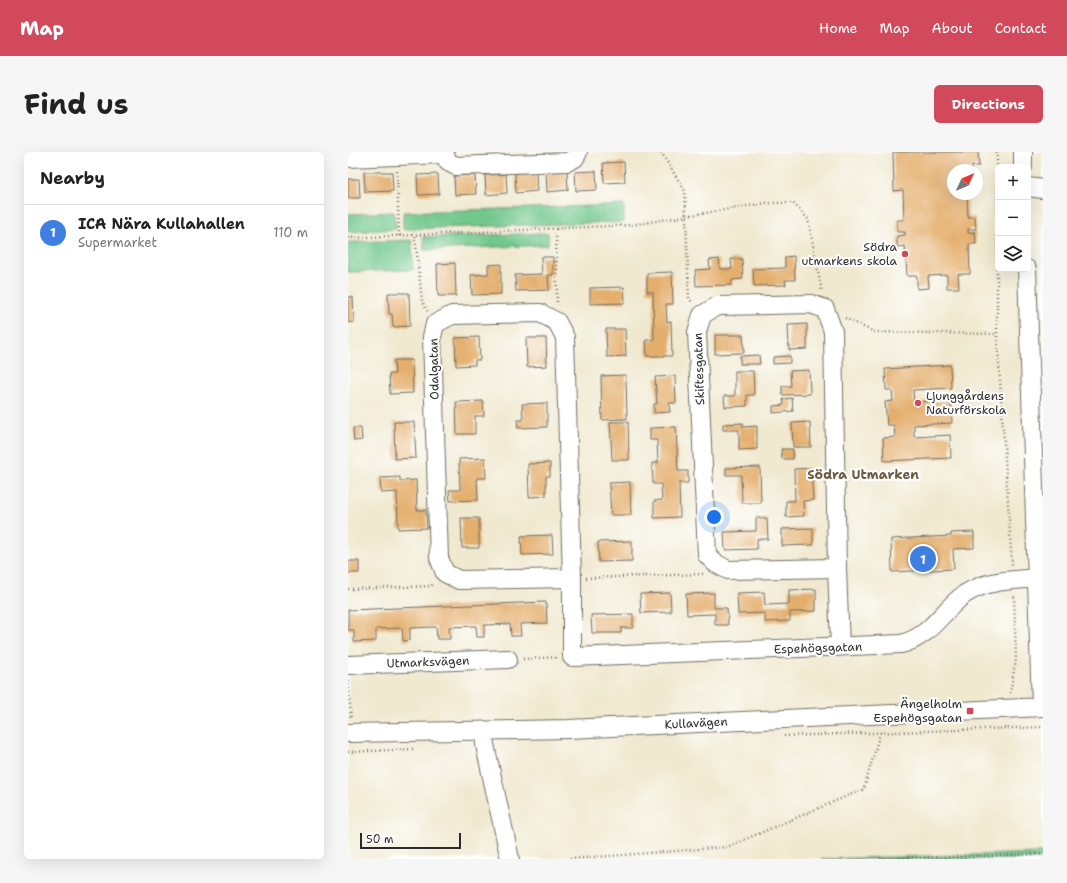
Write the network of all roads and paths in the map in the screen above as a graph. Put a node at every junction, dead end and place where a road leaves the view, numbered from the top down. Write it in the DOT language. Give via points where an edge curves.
graph roads {
  1 [pos="578,152"];
  2 [pos="661,152"];
  3 [pos="997,152"];
  4 [pos="1023,152"];
  5 [pos="444,153"];
  6 [pos="397,154"];
  7 [pos="348,158"];
  8 [pos="1024,164"];
  9 [pos="1031,187"];
  10 [pos="1043,189"];
  11 [pos="687,215"];
  12 [pos="556,229"];
  13 [pos="399,236"];
  14 [pos="416,236"];
  15 [pos="348,238"];
  16 [pos="1027,272"];
  17 [pos="825,309"];
  18 [pos="702,315"];
  19 [pos="557,322"];
  20 [pos="435,324"];
  21 [pos="997,334"];
  22 [pos="715,564"];
  23 [pos="837,568"];
  24 [pos="445,573"];
  25 [pos="572,578"];
  26 [pos="1040,579"];
  27 [pos="1013,580"];
  28 [pos="348,589"];
  29 [pos="840,647"];
  30 [pos="572,657"];
  31 [pos="508,659"];
  32 [pos="348,665"];
  33 [pos="348,674"];
  34 [pos="1042,707"];
  35 [pos="1010,710"];
  36 [pos="1043,727"];
  37 [pos="484,730"];
  38 [pos="350,733"];
  39 [pos="880,733"];
  40 [pos="355,752"];
  41 [pos="1043,854"];
  42 [pos="969,858"];
  43 [pos="510,859"];
  44 [pos="570,859"];
  45 [pos="880,859"];
  1 -- 5 [label="street" via="575,158 567,162 456,166 448,162"];
  2 -- 11 [label="path" via="685,192"];
  3 -- 21 [label="path"];
  4 -- 8 [label="street"];
  5 -- 6 [label="street"];
  6 -- 7 [label="street"];
  6 -- 13 [label="path"];
  9 -- 10 [label="street"];
  11 -- 12 [label="path" via="631,224"];
  11 -- 17 [label="path" via="766,203 793,203 808,219"];
  11 -- 18 [label="path" via="689,299"];
  12 -- 14 [label="path"];
  12 -- 19 [label="path"];
  13 -- 14 [label="path"];
  13 -- 15 [label="path"];
  14 -- 20 [label="path" via="422,301"];
  16 -- 26 [label="street"];
  17 -- 18 [label="street, Skiftesgatan" via="811,304 717,306"];
  17 -- 21 [label="path" via="874,332"];
  17 -- 23 [label="street" via="833,332"];
  18 -- 22 [label="street, Skiftesgatan" via="696,332 707,554"];
  19 -- 20 [label="street, Odalgatan" via="540,313 452,315"];
  19 -- 25 [label="street" via="565,337"];
  20 -- 24 [label="street, Odalgatan" via="432,337 439,558"];
  21 -- 27 [label="path"];
  22 -- 23 [label="street" via="728,570"];
  22 -- 25 [label="path" via="703,575"];
  23 -- 29 [label="street"];
  24 -- 25 [label="street" via="459,580"];
  24 -- 28 [label="path" via="431,586"];
  25 -- 30 [label="street"];
  26 -- 27 [label="street, Espehögsgatan"];
  26 -- 34 [label="street"];
  27 -- 29 [label="street, Espehögsgatan" via="991,583 966,593 928,631 911,642"];
  27 -- 35 [label="path" via="1016,660"];
  29 -- 30 [label="street, Espehögsgatan"];
  30 -- 31 [label="path"];
  31 -- 32 [label="street, Utmarksvägen"];
  33 -- 38 [label="path"];
  34 -- 35 [label="street, Kullavägen"];
  35 -- 36 [label="path" via="1011,728"];
  35 -- 37 [label="street, Kullavägen" via="568,729"];
  37 -- 38 [label="street, Kullavägen"];
  37 -- 43 [label="street" via="485,746"];
  38 -- 40 [label="path"];
  39 -- 44 [label="path" via="864,789 727,847"];
  41 -- 42 [label="path"];
  42 -- 45 [label="path"];
}
